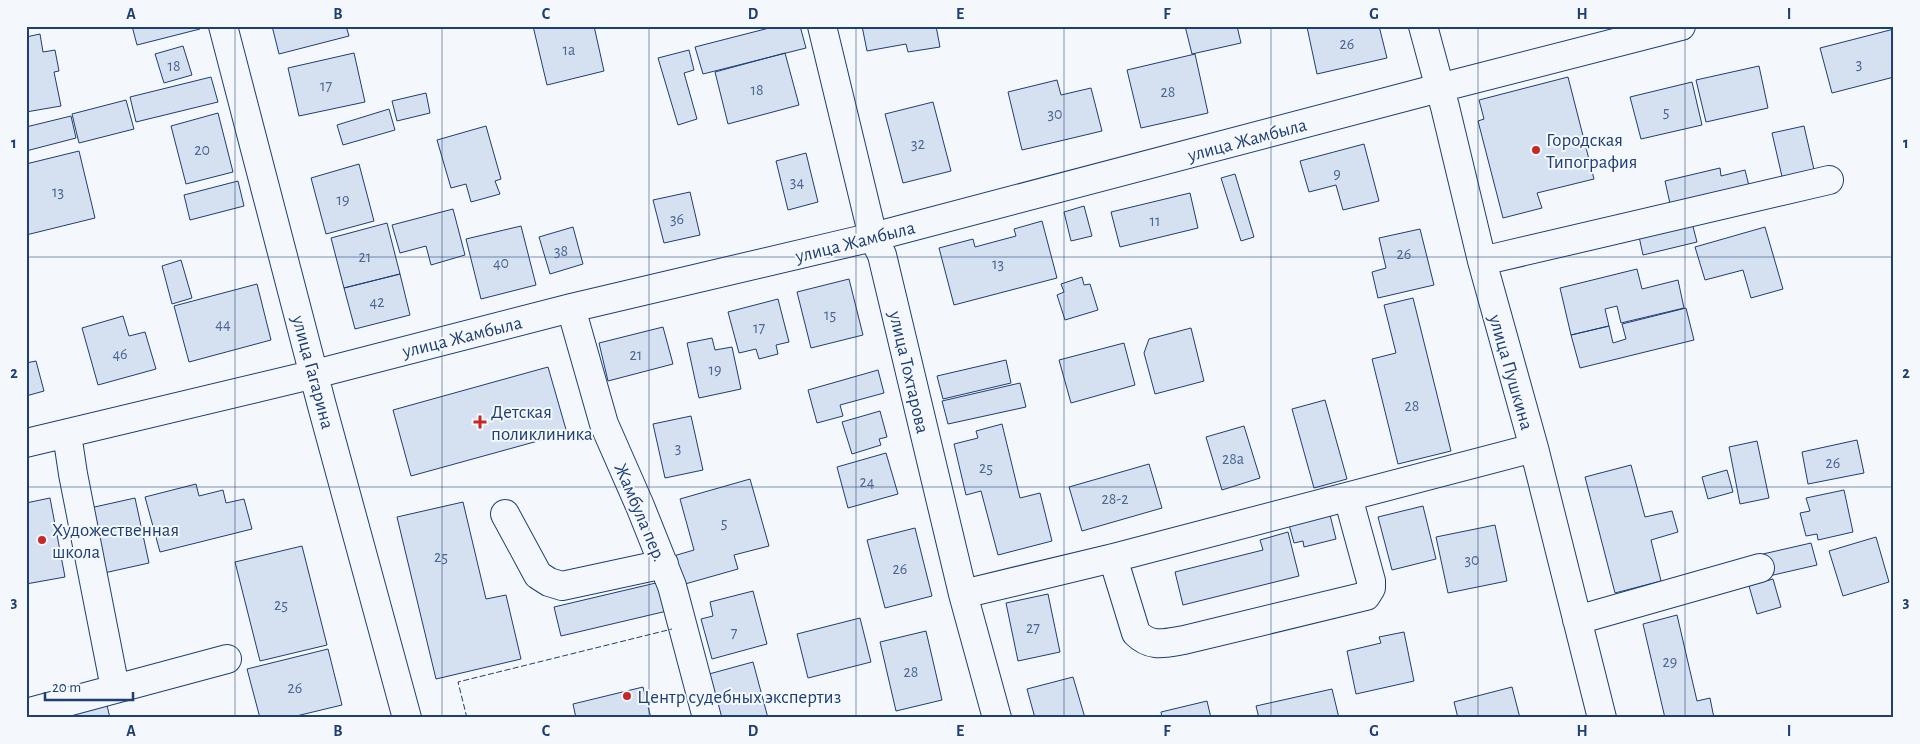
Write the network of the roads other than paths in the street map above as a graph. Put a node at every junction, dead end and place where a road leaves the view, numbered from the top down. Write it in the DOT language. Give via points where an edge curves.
graph roads {
  1 [pos="223,26"];
  2 [pos="822,26"];
  3 [pos="1423,26"];
  4 [pos="1681,26"];
  5 [pos="1439,88"];
  6 [pos="1829,180"];
  7 [pos="873,238"];
  8 [pos="1482,261"];
  9 [pos="572,308"];
  10 [pos="315,374"];
  11 [pos="67,434"];
  12 [pos="26,444"];
  13 [pos="1534,448"];
  14 [pos="1348,497"];
  15 [pos="505,514"];
  16 [pos="1113,558"];
  17 [pos="664,564"];
  18 [pos="1760,568"];
  19 [pos="963,594"];
  20 [pos="1577,620"];
  21 [pos="227,658"];
  22 [pos="115,688"];
  23 [pos="26,713"];
  24 [pos="407,718"];
  25 [pos="707,718"];
  26 [pos="997,718"];
  27 [pos="1602,718"];
  1 -- 10 [label="street, улица Гагарина"];
  2 -- 7 [label="street, улица Тохтарова"];
  3 -- 5 [label="street, улица Пушкина"];
  4 -- 5 [label="street, улица Жамбыла"];
  5 -- 7 [label="street, улица Жамбыла"];
  5 -- 8 [label="street, улица Пушкина"];
  6 -- 8 [label="street"];
  7 -- 9 [label="street, улица Жамбыла"];
  7 -- 19 [label="street, улица Тохтарова" via="882,256"];
  8 -- 13 [label="street, улица Пушкина"];
  9 -- 10 [label="street, улица Жамбыла"];
  9 -- 17 [label="street, Жамбула пер." via="604,424"];
  10 -- 11 [label="street, улица Жамбыла"];
  10 -- 24 [label="street, улица Гагарина"];
  11 -- 12 [label="street, улица Жамбыла"];
  11 -- 22 [label="street"];
  13 -- 14 [label="street"];
  13 -- 20 [label="street, улица Пушкина"];
  14 -- 16 [label="street"];
  14 -- 16 [label="street" via="1371,581 1366,596 1184,640 1155,644 1144,641 1136,633"];
  15 -- 17 [label="street" via="538,575 549,582 562,586"];
  16 -- 19 [label="street"];
  17 -- 25 [label="street, Жамбула пер."];
  18 -- 20 [label="street"];
  19 -- 26 [label="street, улица Тохтарова"];
  20 -- 27 [label="street, улица Пушкина"];
  21 -- 22 [label="street"];
  22 -- 23 [label="street"];
}
